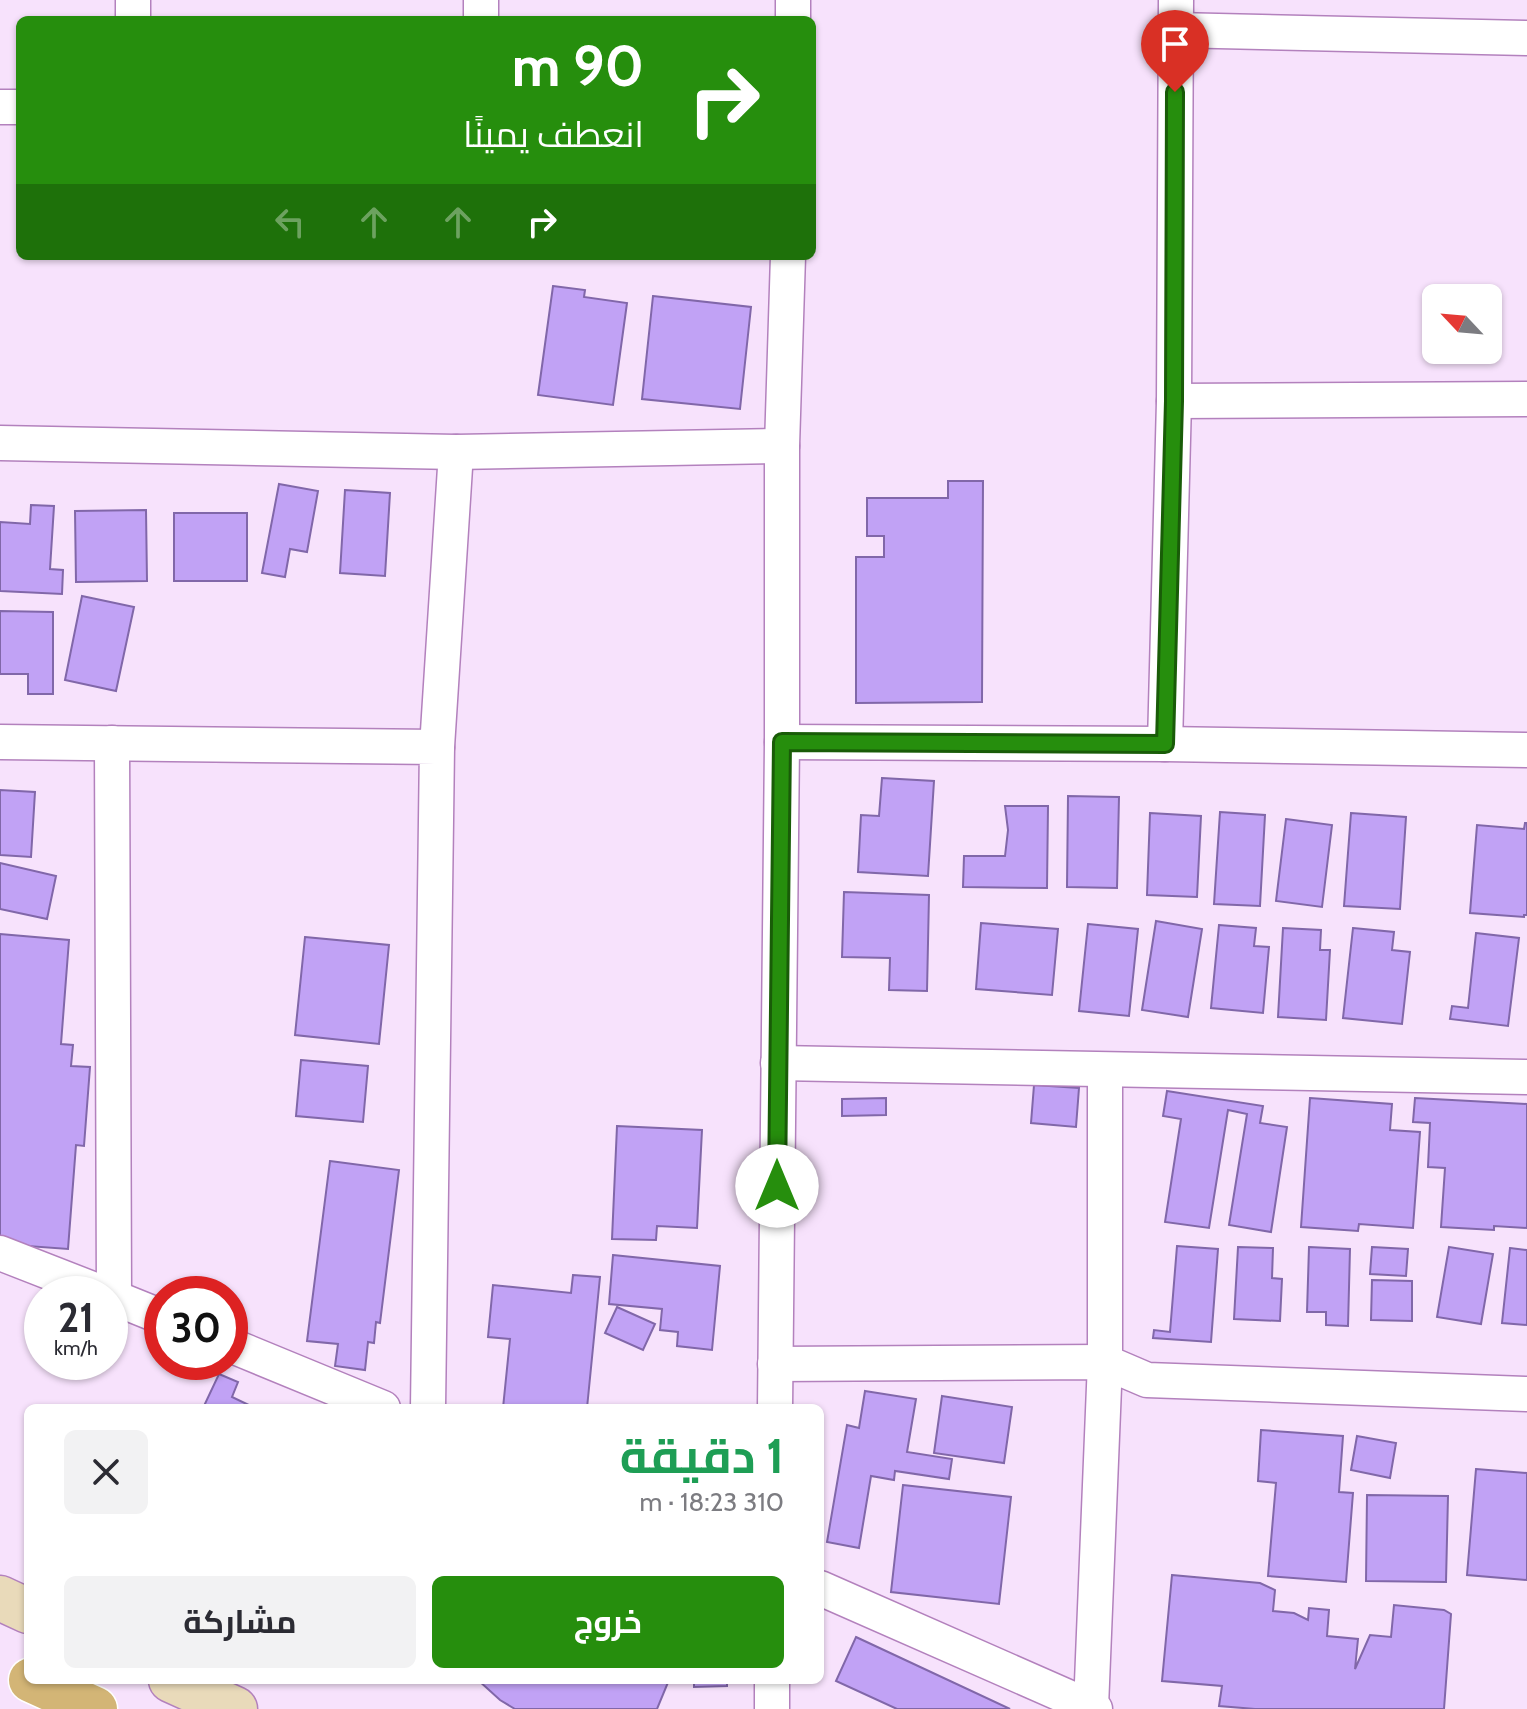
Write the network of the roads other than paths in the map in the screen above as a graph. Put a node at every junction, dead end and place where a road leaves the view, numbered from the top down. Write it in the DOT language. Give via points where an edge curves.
graph roads {
  1 [pos="1176,15"];
  2 [pos="1527,38"];
  3 [pos="788,260"];
  4 [pos="1527,399"];
  5 [pos="1174,401"];
  6 [pos="0,443"];
  7 [pos="782,446"];
  8 [pos="456,452"];
  9 [pos="0,742"];
  10 [pos="782,742"];
  11 [pos="112,743"];
  12 [pos="1165,744"];
  13 [pos="437,747"];
  14 [pos="1527,750"];
  15 [pos="778,1063"];
  16 [pos="1105,1070"];
  17 [pos="1527,1077"];
  18 [pos="0,1253"];
  19 [pos="59,1276"];
  20 [pos="110,1276"];
  21 [pos="248,1352"];
  22 [pos="1105,1362"];
  23 [pos="775,1364"];
  24 [pos="1527,1394"];
  25 [pos="373,1404"];
  26 [pos="428,1404"];
  27 [pos="775,1404"];
  28 [pos="824,1590"];
  29 [pos="0,1598"];
  30 [pos="24,1609"];
  31 [pos="0,1666"];
  32 [pos="24,1676"];
  33 [pos="41,1684"];
  34 [pos="180,1684"];
  35 [pos="772,1684"];
  36 [pos="1093,1708"];
  37 [pos="95,1709"];
  38 [pos="235,1709"];
  39 [pos="772,1709"];
  1 -- 2 [label="street"];
  1 -- 5 [label="street"];
  3 -- 7 [label="street"];
  4 -- 5 [label="street"];
  5 -- 12 [label="street"];
  6 -- 8 [label="street"];
  7 -- 8 [label="street"];
  7 -- 10 [label="street"];
  8 -- 13 [label="street"];
  9 -- 11 [label="street"];
  10 -- 12 [label="street"];
  10 -- 15 [label="street"];
  11 -- 13 [label="street"];
  11 -- 20 [label="street"];
  12 -- 14 [label="street"];
  13 -- 26 [label="street"];
  15 -- 16 [label="street"];
  15 -- 23 [label="street"];
  16 -- 17 [label="street"];
  16 -- 22 [label="street"];
  18 -- 19 [label="street"];
  21 -- 25 [label="street"];
  22 -- 23 [label="street"];
  22 -- 24 [label="street" via="1147,1380"];
  22 -- 36 [label="street"];
  23 -- 27 [label="street"];
  28 -- 36 [label="street"];
  29 -- 30 [label="main road"];
  31 -- 32 [label="main road"];
  33 -- 37 [label="main road"];
  34 -- 38 [label="main road"];
  35 -- 39 [label="street"];
}
